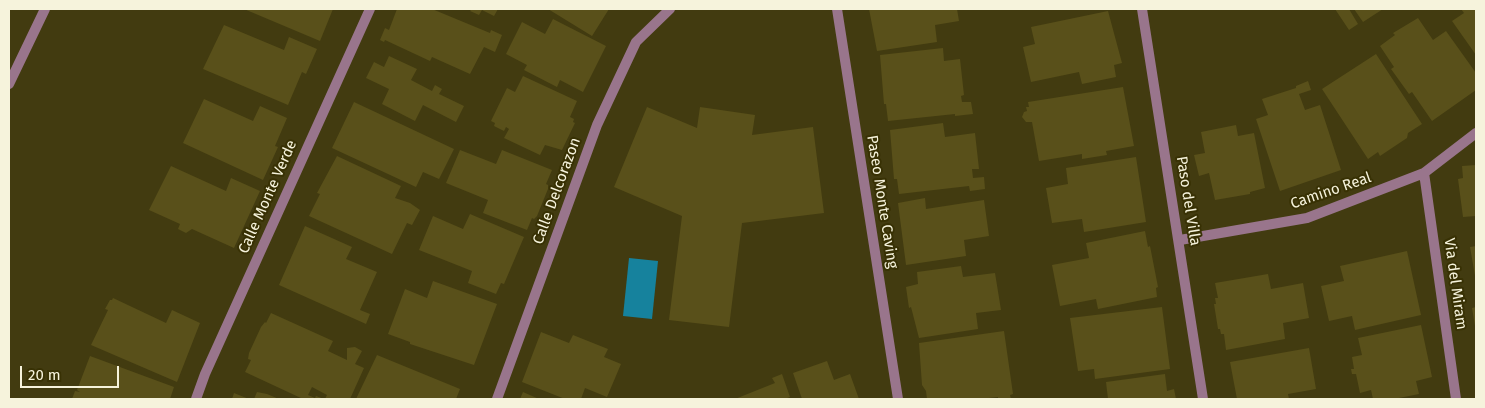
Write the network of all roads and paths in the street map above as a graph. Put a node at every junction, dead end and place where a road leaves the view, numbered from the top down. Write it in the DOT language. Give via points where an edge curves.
graph roads {
  1 [pos="45,9"];
  2 [pos="370,9"];
  3 [pos="670,9"];
  4 [pos="837,9"];
  5 [pos="1142,9"];
  6 [pos="9,84"];
  7 [pos="1476,133"];
  8 [pos="1424,174"];
  9 [pos="1180,240"];
  10 [pos="196,399"];
  11 [pos="497,399"];
  12 [pos="898,399"];
  13 [pos="1202,399"];
  14 [pos="1456,399"];
  1 -- 6 [label="lane"];
  2 -- 10 [label="lane, Calle Monte Verde"];
  3 -- 11 [label="lane, Calle Delcorazon" via="636,42 597,125"];
  4 -- 12 [label="lane, Paseo Monte Caving"];
  5 -- 9 [label="lane, Paso del Villa"];
  7 -- 8 [label="lane, Camino Real"];
  8 -- 9 [label="lane, Camino Real" via="1307,218"];
  8 -- 14 [label="lane, Via del Miram"];
  9 -- 13 [label="lane, Paso del Villa"];
}
